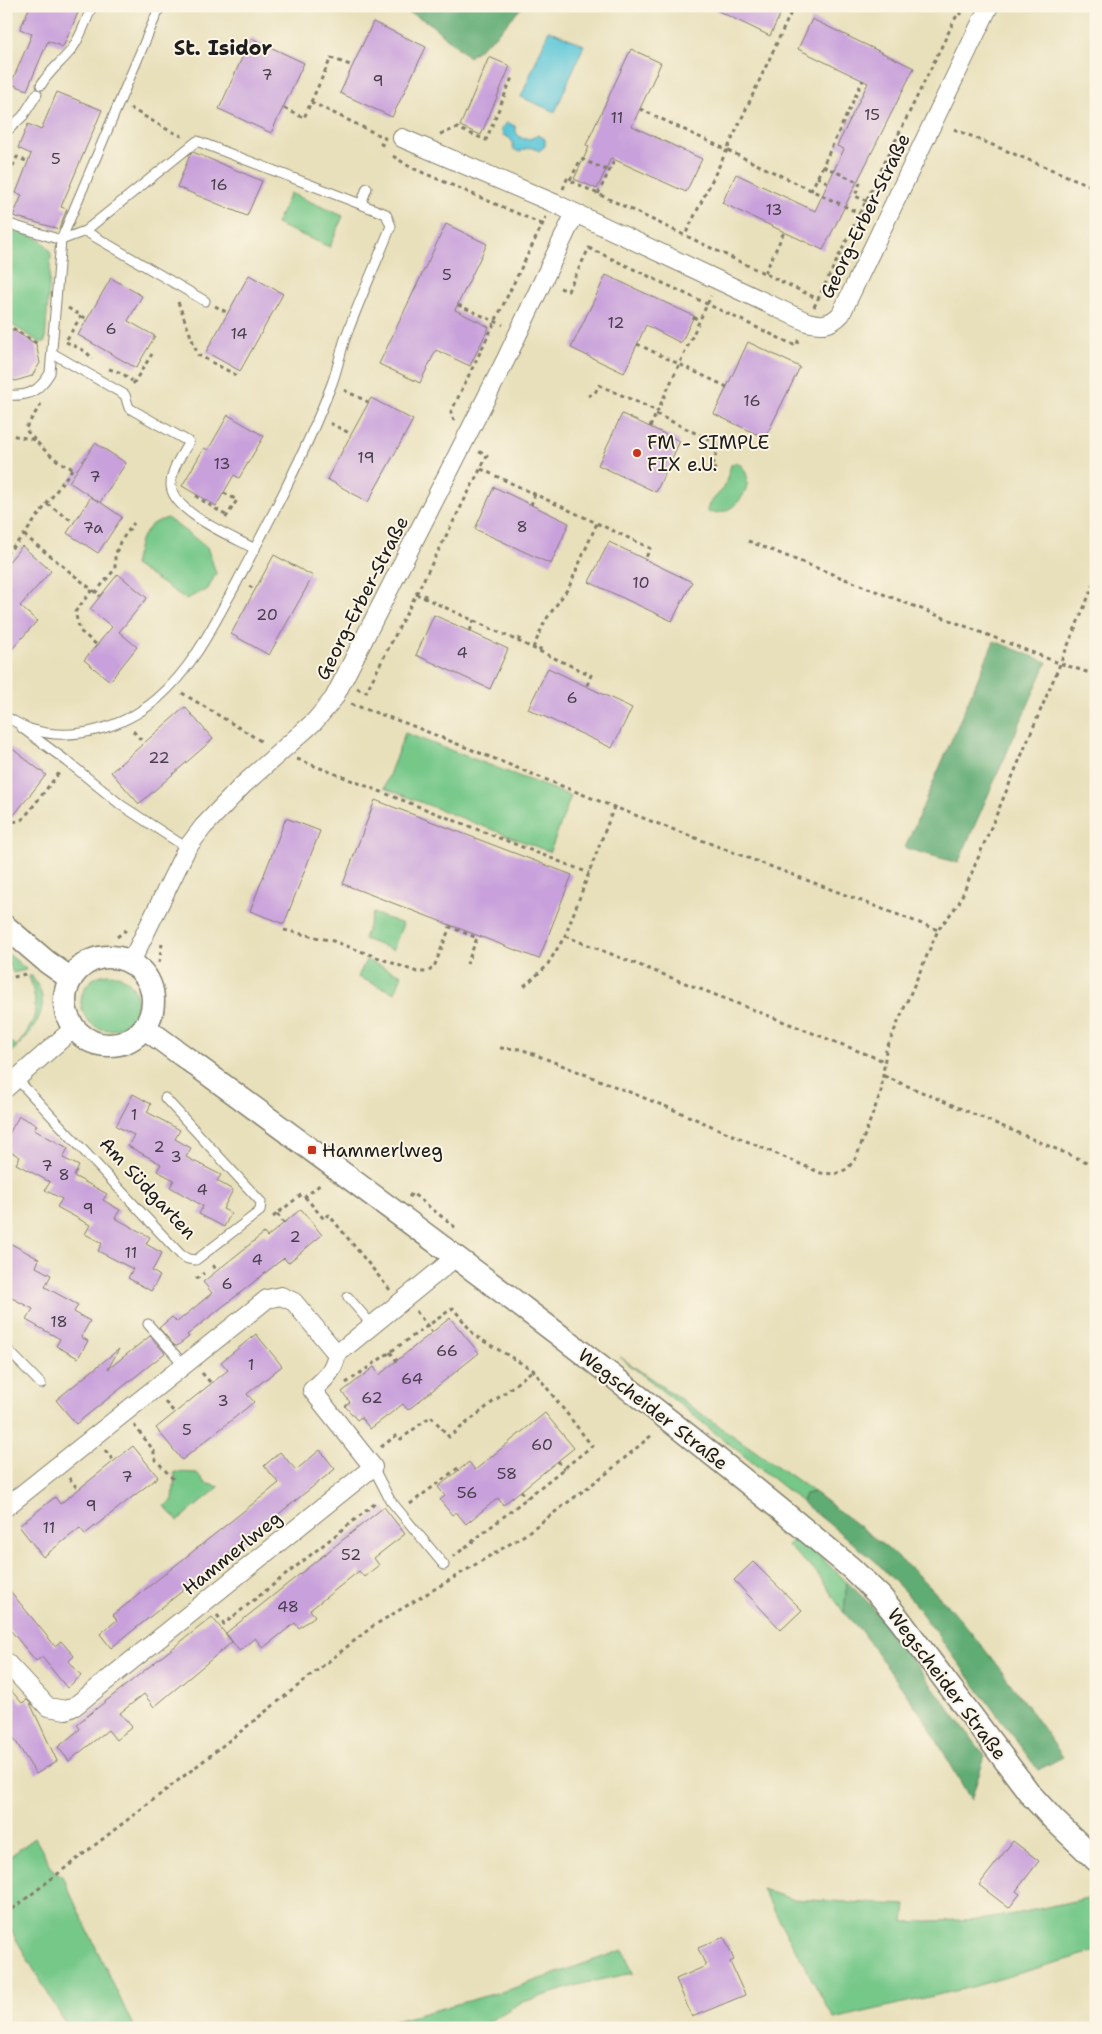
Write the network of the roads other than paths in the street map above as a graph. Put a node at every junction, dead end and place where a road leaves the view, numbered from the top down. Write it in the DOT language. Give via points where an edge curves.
graph roads {
  1 [pos="92,6"];
  2 [pos="160,6"];
  3 [pos="989,6"];
  4 [pos="41,85"];
  5 [pos="37,94"];
  6 [pos="6,132"];
  7 [pos="395,142"];
  8 [pos="367,188"];
  9 [pos="361,204"];
  10 [pos="575,213"];
  11 [pos="6,223"];
  12 [pos="85,231"];
  13 [pos="61,240"];
  14 [pos="205,301"];
  15 [pos="52,353"];
  16 [pos="6,396"];
  17 [pos="255,549"];
  18 [pos="6,717"];
  19 [pos="187,848"];
  20 [pos="6,927"];
  21 [pos="131,962"];
  22 [pos="71,979"];
  23 [pos="74,1028"];
  24 [pos="145,1028"];
  25 [pos="11,1083"];
  26 [pos="165,1098"];
  27 [pos="456,1258"];
  28 [pos="348,1298"];
  29 [pos="148,1324"];
  30 [pos="372,1326"];
  31 [pos="6,1348"];
  32 [pos="337,1354"];
  33 [pos="191,1367"];
  34 [pos="41,1384"];
  35 [pos="370,1463"];
  36 [pos="6,1507"];
  37 [pos="444,1565"];
  38 [pos="6,1662"];
  39 [pos="1096,1860"];
  1 -- 4 [label="lane" via="78,40"];
  2 -- 13 [label="lane"];
  3 -- 10 [label="street, Georg-Erber-Straße" via="842,314 828,324 807,322"];
  5 -- 6 [label="lane" via="23,116"];
  7 -- 10 [label="street, Georg-Erber-Straße" via="428,148"];
  8 -- 9 [label="lane"];
  9 -- 12 [label="lane" via="197,141"];
  9 -- 17 [label="lane" via="386,214 391,226 346,338 332,384"];
  10 -- 19 [label="street, Georg-Erber-Straße" via="339,700 229,799"];
  11 -- 13 [label="lane"];
  12 -- 13 [label="lane"];
  12 -- 14 [label="lane"];
  13 -- 15 [label="lane"];
  15 -- 16 [label="lane" via="50,372 42,385 30,394"];
  15 -- 17 [label="lane" via="125,395 129,408 189,442 174,468 171,486 174,497 182,507"];
  17 -- 18 [label="lane" via="191,662 156,700 124,722 83,733 59,733 31,729"];
  18 -- 19 [label="lane" via="121,805"];
  19 -- 21 [label="street, Georg-Erber-Straße"];
  20 -- 22 [label="street"];
  21 -- 22 [label="street" via="120,958 89,961"];
  21 -- 24 [label="street" via="148,978 152,989 153,1010"];
  22 -- 23 [label="street" via="66,988 65,1007"];
  23 -- 24 [label="street" via="90,1042 103,1046 128,1042"];
  23 -- 25 [label="street, Am Südgarten"];
  24 -- 27 [label="street, Wegscheider Straße"];
  25 -- 26 [label="lane, Am Südgarten" via="181,1255 196,1260 260,1211 261,1202"];
  27 -- 30 [label="street"];
  27 -- 39 [label="street, Wegscheider Straße" via="670,1422 851,1568 881,1597 1031,1795"];
  28 -- 30 [label="lane"];
  29 -- 33 [label="lane"];
  30 -- 32 [label="street"];
  31 -- 34 [label="lane"];
  32 -- 33 [label="street" via="294,1302 274,1296"];
  32 -- 35 [label="street" via="325,1380 312,1390"];
  33 -- 36 [label="street"];
  35 -- 37 [label="lane" via="400,1512"];
  35 -- 38 [label="street, Hammerlweg" via="75,1706 66,1710 48,1707"];
}
